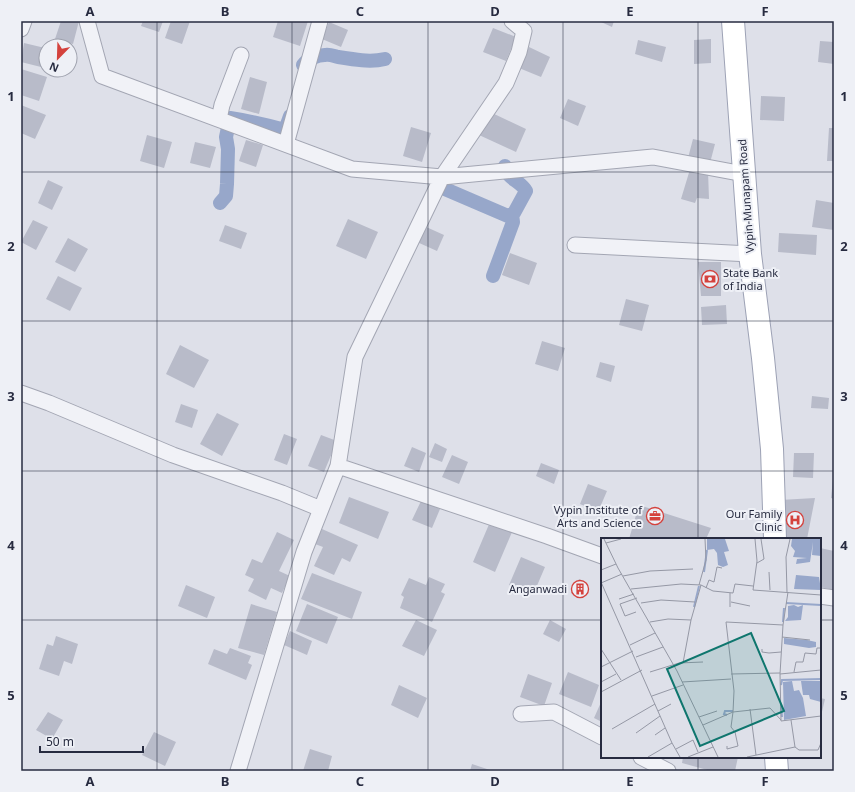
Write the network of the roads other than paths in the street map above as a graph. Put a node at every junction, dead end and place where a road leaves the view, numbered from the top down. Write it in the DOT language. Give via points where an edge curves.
graph roads {
  1 [pos="24,21"];
  2 [pos="87,21"];
  3 [pos="320,21"];
  4 [pos="512,21"];
  5 [pos="734,21"];
  6 [pos="21,29"];
  7 [pos="241,55"];
  8 [pos="226,122"];
  9 [pos="286,144"];
  10 [pos="744,174"];
  11 [pos="442,177"];
  12 [pos="575,245"];
  13 [pos="750,254"];
  14 [pos="21,393"];
  15 [pos="338,466"];
  16 [pos="321,509"];
  17 [pos="775,538"];
  18 [pos="601,556"];
  19 [pos="821,596"];
  20 [pos="834,598"];
  21 [pos="521,714"];
  22 [pos="601,736"];
  23 [pos="643,758"];
  24 [pos="776,758"];
  25 [pos="238,771"];
  26 [pos="668,771"];
  27 [pos="778,771"];
  1 -- 6 [label="street"];
  2 -- 8 [label="street" via="102,76"];
  3 -- 9 [label="street"];
  4 -- 11 [label="street" via="524,31 519,52 506,83"];
  5 -- 10 [label="main road, Vypin-Munapam Road"];
  7 -- 8 [label="street" via="222,105"];
  8 -- 9 [label="street"];
  9 -- 11 [label="street" via="352,169"];
  10 -- 11 [label="street" via="653,158"];
  10 -- 13 [label="main road, Vypin-Munapam Road"];
  11 -- 15 [label="street" via="355,358"];
  12 -- 13 [label="street"];
  13 -- 17 [label="main road, Vypin-Munapam Road" via="772,449"];
  14 -- 16 [label="street" via="173,455"];
  15 -- 16 [label="street"];
  15 -- 18 [label="street"];
  16 -- 25 [label="street" via="304,552"];
  19 -- 20 [label="street"];
  21 -- 22 [label="street" via="554,712"];
  23 -- 26 [label="street"];
  24 -- 27 [label="main road"];
}
